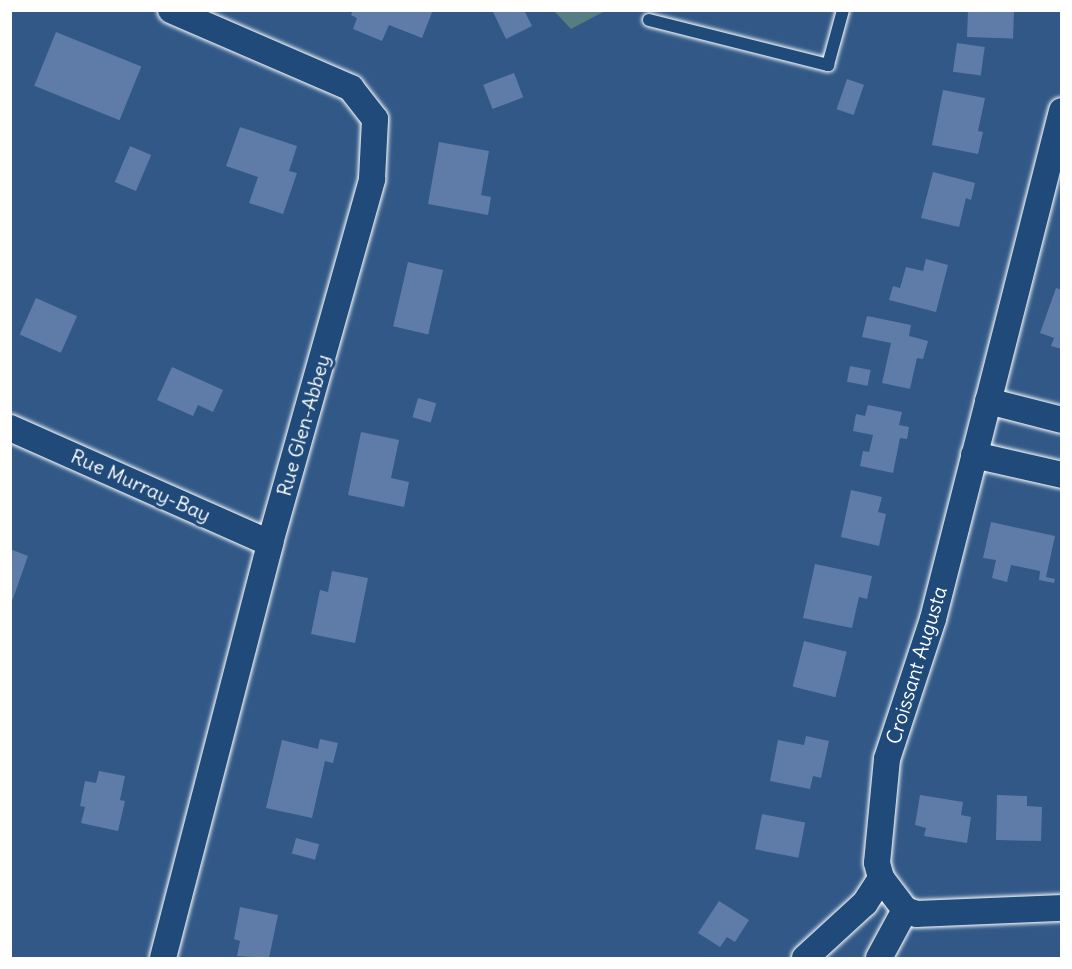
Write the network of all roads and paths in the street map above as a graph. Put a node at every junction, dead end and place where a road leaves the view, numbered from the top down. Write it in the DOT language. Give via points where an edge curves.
graph roads {
  1 [pos="171,10"];
  2 [pos="843,10"];
  3 [pos="649,20"];
  4 [pos="1062,111"];
  5 [pos="988,401"];
  6 [pos="1062,420"];
  7 [pos="10,428"];
  8 [pos="974,455"];
  9 [pos="1062,475"];
  10 [pos="270,543"];
  11 [pos="881,878"];
  12 [pos="1062,908"];
  13 [pos="905,910"];
  14 [pos="163,958"];
  15 [pos="805,958"];
  16 [pos="879,958"];
  1 -- 10 [label="street, Rue Glen-Abbey" via="351,88 375,118 372,179"];
  2 -- 3 [label="lane" via="828,65"];
  4 -- 5 [label="street, Croissant Augusta"];
  5 -- 6 [label="street"];
  5 -- 8 [label="street, Croissant Augusta"];
  7 -- 10 [label="street, Rue Murray-Bay"];
  8 -- 9 [label="street"];
  8 -- 11 [label="street, Croissant Augusta" via="933,619 887,759 877,863"];
  10 -- 14 [label="street, Rue Glen-Abbey"];
  11 -- 13 [label="street"];
  11 -- 15 [label="street" via="865,903"];
  12 -- 13 [label="street" via="916,914"];
  13 -- 16 [label="street"];
}
